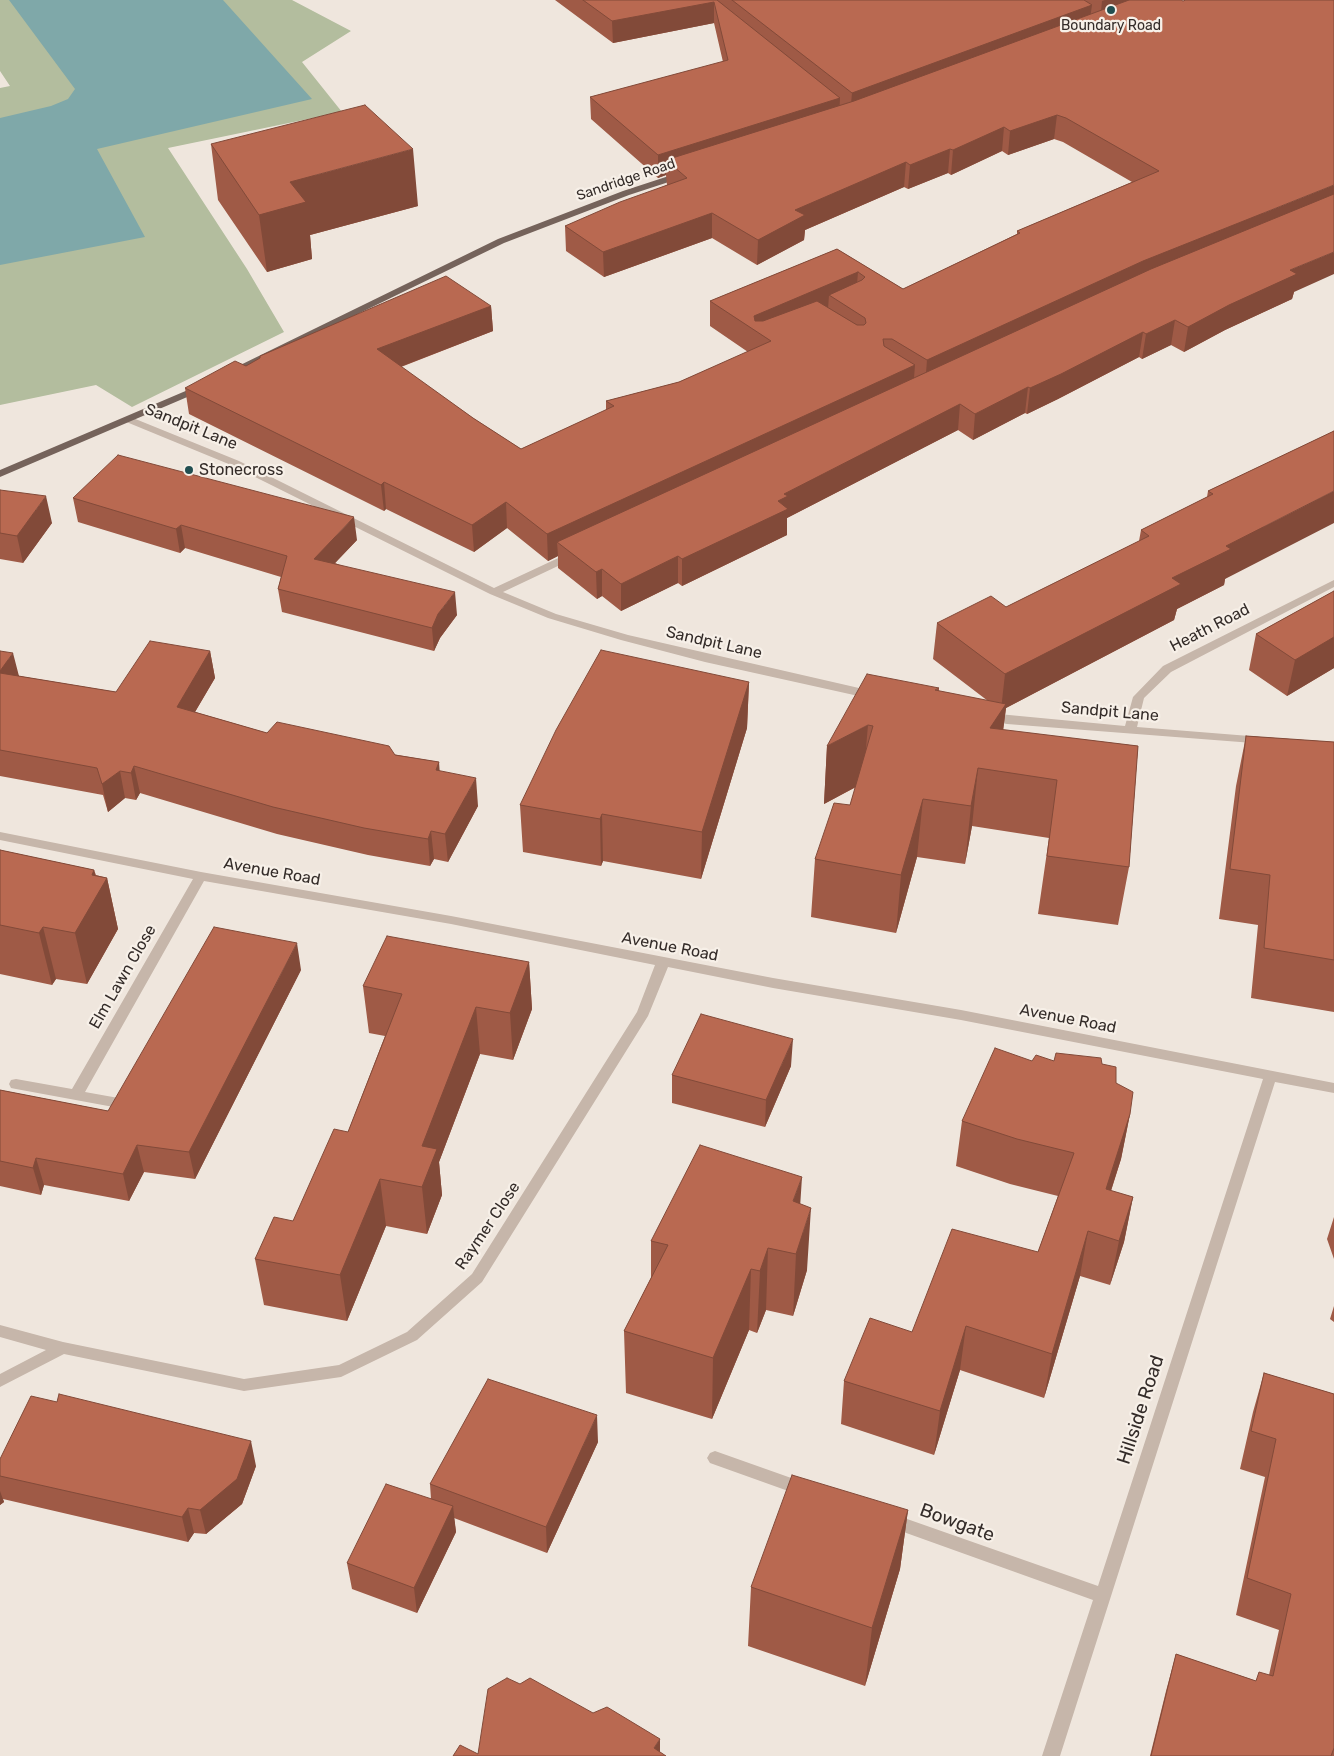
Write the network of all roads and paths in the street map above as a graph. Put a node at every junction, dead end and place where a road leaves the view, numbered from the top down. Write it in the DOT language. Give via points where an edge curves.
graph roads {
  1 [pos="691,172"];
  2 [pos="128,419"];
  3 [pos="0,474"];
  4 [pos="584,550"];
  5 [pos="1334,583"];
  6 [pos="494,592"];
  7 [pos="884,697"];
  8 [pos="979,715"];
  9 [pos="1130,730"];
  10 [pos="1276,742"];
  11 [pos="0,836"];
  12 [pos="201,876"];
  13 [pos="663,962"];
  14 [pos="1270,1076"];
  15 [pos="16,1084"];
  16 [pos="1334,1088"];
  17 [pos="76,1095"];
  18 [pos="119,1103"];
  19 [pos="0,1331"];
  20 [pos="63,1348"];
  21 [pos="0,1381"];
  22 [pos="715,1458"];
  23 [pos="819,1495"];
  24 [pos="875,1515"];
  25 [pos="1101,1595"];
  26 [pos="1051,1756"];
  1 -- 2 [label="main road, Sandridge Road" via="501,241 218,379"];
  2 -- 3 [label="main road"];
  2 -- 6 [label="street, Sandpit Lane" via="235,463"];
  4 -- 6 [label="street"];
  5 -- 9 [label="street, Heath Road" via="1167,669 1139,697"];
  6 -- 7 [label="street, Sandpit Lane" via="552,616 625,638"];
  8 -- 9 [label="street, Sandpit Lane"];
  9 -- 10 [label="street, Sandpit Lane"];
  11 -- 12 [label="street, Avenue Road"];
  12 -- 13 [label="street, Avenue Road"];
  12 -- 17 [label="street, Elm Lawn Close"];
  13 -- 14 [label="street, Avenue Road" via="961,1015"];
  13 -- 20 [label="street, Raymer Close" via="643,1013 477,1278 412,1336 341,1371 244,1386"];
  14 -- 16 [label="street, Avenue Road"];
  14 -- 25 [label="street, Hillside Road"];
  15 -- 17 [label="street"];
  17 -- 18 [label="street"];
  19 -- 20 [label="street, Raymer Close"];
  20 -- 21 [label="street"];
  22 -- 23 [label="street"];
  24 -- 25 [label="street, Bowgate"];
  25 -- 26 [label="street, Hillside Road"];
}
